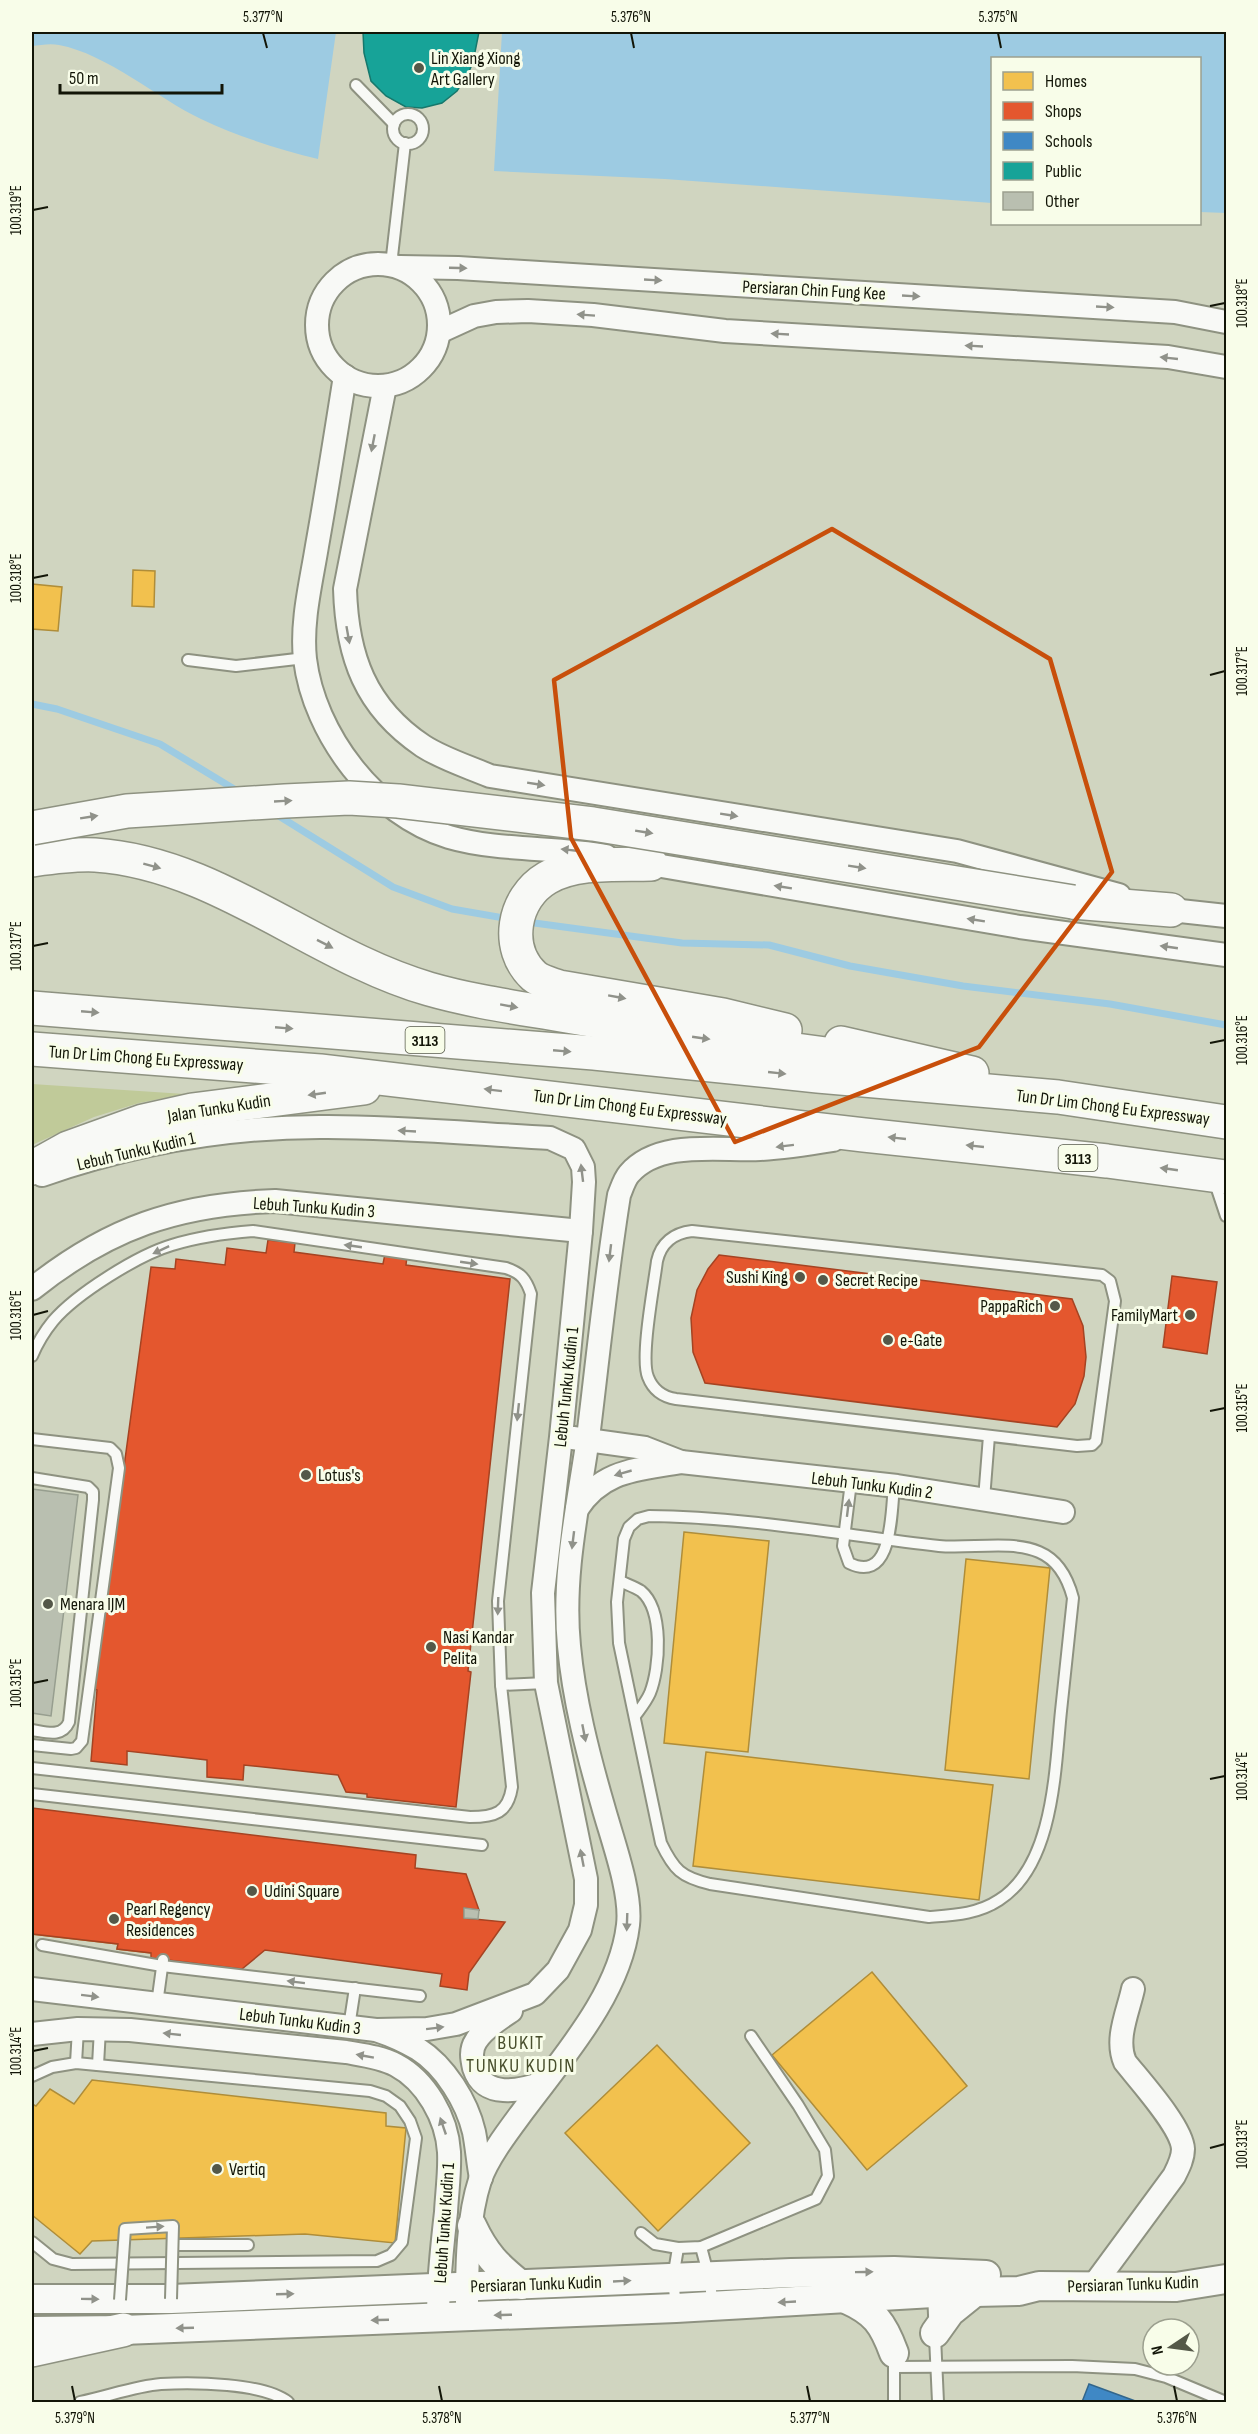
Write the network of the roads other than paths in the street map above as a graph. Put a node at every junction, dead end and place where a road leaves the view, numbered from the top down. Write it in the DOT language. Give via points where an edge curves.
graph roads {
  1 [pos="356,85"];
  2 [pos="394,124"];
  3 [pos="405,143"];
  4 [pos="396,266"];
  5 [pos="1227,322"];
  6 [pos="439,332"];
  7 [pos="1227,367"];
  8 [pos="345,376"];
  9 [pos="385,386"];
  10 [pos="305,658"];
  11 [pos="188,660"];
  12 [pos="490,776"];
  13 [pos="32,828"];
  14 [pos="483,843"];
  15 [pos="32,860"];
  16 [pos="651,864"];
  17 [pos="1172,910"];
  18 [pos="1227,916"];
  19 [pos="1227,955"];
  20 [pos="32,1008"];
  21 [pos="32,1049"];
  22 [pos="985,1076"];
  23 [pos="416,1081"];
  24 [pos="1058,1097"];
  25 [pos="1227,1122"];
  26 [pos="864,1135"];
  27 [pos="32,1168"];
  28 [pos="1220,1176"];
  29 [pos="32,1179"];
  30 [pos="1227,1216"];
  31 [pos="581,1231"];
  32 [pos="32,1289"];
  33 [pos="32,1356"];
  34 [pos="989,1436"];
  35 [pos="561,1437"];
  36 [pos="32,1439"];
  37 [pos="587,1440"];
  38 [pos="681,1462"];
  39 [pos="32,1478"];
  40 [pos="851,1482"];
  41 [pos="894,1486"];
  42 [pos="984,1498"];
  43 [pos="576,1511"];
  44 [pos="1063,1512"];
  45 [pos="845,1533"];
  46 [pos="887,1539"];
  47 [pos="620,1581"];
  48 [pos="546,1683"];
  49 [pos="501,1685"];
  50 [pos="635,1716"];
  51 [pos="32,1730"];
  52 [pos="32,1745"];
  53 [pos="32,1768"];
  54 [pos="32,1794"];
  55 [pos="482,1845"];
  56 [pos="42,1945"];
  57 [pos="162,1963"];
  58 [pos="32,1989"];
  59 [pos="355,1989"];
  60 [pos="1133,1989"];
  61 [pos="535,1994"];
  62 [pos="420,1996"];
  63 [pos="157,2004"];
  64 [pos="350,2027"];
  65 [pos="89,2029"];
  66 [pos="376,2030"];
  67 [pos="32,2034"];
  68 [pos="752,2036"];
  69 [pos="76,2063"];
  70 [pos="98,2065"];
  71 [pos="32,2076"];
  72 [pos="543,2083"];
  73 [pos="430,2097"];
  74 [pos="481,2178"];
  75 [pos="472,2226"];
  76 [pos="641,2233"];
  77 [pos="32,2242"];
  78 [pos="174,2245"];
  79 [pos="248,2245"];
  80 [pos="700,2247"];
  81 [pos="678,2248"];
  82 [pos="709,2277"];
  83 [pos="673,2278"];
  84 [pos="1227,2279"];
  85 [pos="521,2285"];
  86 [pos="1039,2286"];
  87 [pos="1093,2286"];
  88 [pos="467,2287"];
  89 [pos="438,2288"];
  90 [pos="907,2291"];
  91 [pos="976,2291"];
  92 [pos="32,2299"];
  93 [pos="171,2299"];
  94 [pos="846,2299"];
  95 [pos="713,2305"];
  96 [pos="676,2308"];
  97 [pos="121,2315"];
  98 [pos="467,2316"];
  99 [pos="438,2318"];
  100 [pos="32,2331"];
  101 [pos="935,2333"];
  102 [pos="32,2350"];
  103 [pos="894,2360"];
  104 [pos="936,2366"];
  105 [pos="1227,2402"];
  106 [pos="80,2403"];
  107 [pos="288,2403"];
  108 [pos="894,2403"];
  109 [pos="938,2403"];
  1 -- 2 [label="lane"];
  2 -- 3 [label="lane" via="396,138"];
  2 -- 3 [label="lane" via="400,116 409,114 421,121 423,131 419,140"];
  3 -- 4 [label="lane"];
  4 -- 5 [label="street, Persiaran Chin Fung Kee, one-way" via="1175,312"];
  4 -- 6 [label="street" via="417,277 430,293 438,312"];
  4 -- 8 [label="street" via="361,265 343,274 329,288 320,306 317,326 321,345 330,363"];
  7 -- 6 [label="street, one-way" via="1168,357 725,331 528,311 474,316"];
  6 -- 9 [label="street" via="433,352 421,369 404,381"];
  8 -- 9 [label="street" via="364,385"];
  8 -- 10 [label="street" via="306,612"];
  9 -- 12 [label="street, one-way" via="345,589 351,648 375,700 396,725 425,747"];
  10 -- 11 [label="lane" via="236,666"];
  10 -- 14 [label="street" via="327,729 374,793 418,824 449,837"];
  12 -- 14 [label="street" via="473,791 467,805 472,825"];
  12 -- 17 [label="street, one-way" via="957,851"];
  13 -- 17 [label="highway, one-way, bridge" via="127,811 349,798 398,801 593,824 1073,902"];
  16 -- 14 [label="street, one-way" via="576,850"];
  15 -- 22 [label="highway, one-way" via="97,855 170,871 386,972 468,999 657,1032"];
  19 -- 16 [label="street, one-way" via="1020,927"];
  16 -- 22 [label="highway, one-way" via="579,868 549,877 533,888 523,900 516,931 523,963 535,977 559,987 723,1016"];
  17 -- 18 [label="street"];
  20 -- 24 [label="highway, Tun Dr Lim Chong Eu Expressway / 3113, one-way" via="594,1053"];
  21 -- 23 [label="highway, Tun Dr Lim Chong Eu Expressway / 3113"];
  22 -- 24 [label="highway"];
  26 -- 23 [label="highway, Tun Dr Lim Chong Eu Expressway / 3113, one-way"];
  23 -- 27 [label="highway, Jalan Tunku Kudin, one-way" via="192,1110 142,1121 68,1148"];
  24 -- 25 [label="highway, Tun Dr Lim Chong Eu Expressway / 3113"];
  28 -- 26 [label="highway, Tun Dr Lim Chong Eu Expressway / 3113, one-way"];
  26 -- 37 [label="street, Lebuh Tunku Kudin 1, one-way" via="763,1149 678,1151 650,1159 627,1176 619,1195"];
  28 -- 30 [label="lane"];
  31 -- 29 [label="street, Lebuh Tunku Kudin 1, one-way" via="583,1167 574,1149 550,1138 327,1127 254,1130 151,1144 90,1158"];
  31 -- 32 [label="street, Lebuh Tunku Kudin 3" via="275,1201 241,1202 167,1215 132,1228 64,1263"];
  31 -- 35 [label="street, Lebuh Tunku Kudin 1"];
  33 -- 49 [label="lane" via="54,1320 75,1300 127,1266 170,1246 225,1233 253,1231 518,1272 527,1281 531,1294 498,1602"];
  34 -- 34 [label="lane" via="663,1395 647,1376 645,1362 658,1253 668,1240 692,1231 1102,1275 1110,1281 1114,1302 1096,1441 1077,1446"];
  34 -- 42 [label="lane"];
  35 -- 37 [label="street, Lebuh Tunku Kudin 2"];
  35 -- 48 [label="street, Lebuh Tunku Kudin 1" via="543,1593"];
  36 -- 52 [label="lane" via="110,1448 116,1454 119,1468 82,1741 71,1749"];
  37 -- 38 [label="street, Lebuh Tunku Kudin 2" via="645,1448"];
  37 -- 43 [label="street, Lebuh Tunku Kudin 1"];
  38 -- 40 [label="street, Lebuh Tunku Kudin 2"];
  38 -- 43 [label="street, Lebuh Tunku Kudin 2, one-way" via="610,1477 592,1490"];
  39 -- 51 [label="lane" via="88,1487 93,1492 69,1722 59,1733"];
  40 -- 41 [label="street, Lebuh Tunku Kudin 2"];
  45 -- 40 [label="lane, one-way"];
  41 -- 42 [label="street, Lebuh Tunku Kudin 2"];
  41 -- 46 [label="lane"];
  42 -- 44 [label="street, Lebuh Tunku Kudin 2"];
  43 -- 72 [label="street, Lebuh Tunku Kudin 1, one-way" via="566,1601 569,1648 589,1756 624,1882 629,1923 619,1967 602,1999"];
  45 -- 46 [label="lane"];
  45 -- 46 [label="lane" via="845,1556 857,1567 875,1564 885,1553"];
  45 -- 47 [label="lane" via="649,1516 629,1527"];
  46 -- 50 [label="lane" via="942,1546 1017,1547 1039,1552 1058,1566 1069,1581 1073,1598 1051,1809 1040,1845 1024,1874 999,1900 963,1915 929,1917 688,1878 672,1865 661,1844"];
  47 -- 50 [label="lane" via="619,1643"];
  47 -- 50 [label="lane" via="640,1591 651,1604 659,1627 650,1692"];
  48 -- 49 [label="lane"];
  61 -- 48 [label="street, Lebuh Tunku Kudin 1, one-way" via="570,1951 586,1905 586,1879"];
  49 -- 53 [label="lane" via="512,1787 510,1801 501,1811 486,1817"];
  54 -- 55 [label="lane"];
  56 -- 57 [label="lane"];
  59 -- 57 [label="lane, one-way"];
  57 -- 63 [label="lane"];
  58 -- 63 [label="street, Lebuh Tunku Kudin 3, one-way"];
  59 -- 62 [label="lane"];
  59 -- 64 [label="lane"];
  60 -- 87 [label="street" via="1122,2032 1122,2053 1177,2130 1183,2151 1174,2176"];
  66 -- 61 [label="street, Lebuh Tunku Kudin 1, one-way" via="456,2024"];
  61 -- 72 [label="street" via="476,2040 471,2058 476,2074 495,2089 519,2091"];
  63 -- 64 [label="street, Lebuh Tunku Kudin 3"];
  64 -- 66 [label="street, Lebuh Tunku Kudin 3"];
  65 -- 67 [label="street, Lebuh Tunku Kudin 3"];
  65 -- 69 [label="lane"];
  65 -- 70 [label="lane"];
  73 -- 65 [label="street, Lebuh Tunku Kudin 3, one-way" via="411,2075 377,2058 130,2030"];
  66 -- 74 [label="street, Lebuh Tunku Kudin 3" via="420,2050 450,2081 473,2130"];
  68 -- 80 [label="lane" via="821,2142 828,2176 816,2199"];
  69 -- 70 [label="lane"];
  69 -- 71 [label="lane"];
  70 -- 77 [label="lane" via="288,2082 386,2096 400,2106 416,2138 402,2242 391,2255 377,2261 72,2264 53,2259"];
  72 -- 74 [label="street, Lebuh Tunku Kudin 1" via="508,2131"];
  89 -- 73 [label="street, Lebuh Tunku Kudin 1, one-way" via="449,2150 444,2125"];
  74 -- 75 [label="street, Lebuh Tunku Kudin 1"];
  75 -- 85 [label="street" via="496,2265"];
  75 -- 88 [label="street, Lebuh Tunku Kudin 1"];
  76 -- 81 [label="lane" via="655,2244"];
  78 -- 79 [label="lane"];
  78 -- 93 [label="lane, bridge"];
  97 -- 78 [label="lane, one-way, bridge" via="125,2229 173,2226"];
  80 -- 81 [label="lane"];
  80 -- 82 [label="lane"];
  81 -- 83 [label="lane"];
  82 -- 83 [label="street, Persiaran Tunku Kudin"];
  82 -- 90 [label="street, Persiaran Tunku Kudin, one-way"];
  82 -- 95 [label="lane"];
  85 -- 83 [label="street, Persiaran Tunku Kudin, one-way"];
  83 -- 96 [label="lane"];
  84 -- 87 [label="street, Persiaran Tunku Kudin" via="1176,2287"];
  85 -- 88 [label="street, Persiaran Tunku Kudin"];
  86 -- 87 [label="street, Persiaran Tunku Kudin"];
  86 -- 90 [label="street, Persiaran Tunku Kudin" via="976,2273"];
  86 -- 91 [label="street, Persiaran Tunku Kudin" via="1019,2291"];
  88 -- 89 [label="street, Persiaran Tunku Kudin"];
  88 -- 98 [label="street, Lebuh Tunku Kudin 1"];
  93 -- 89 [label="street, Persiaran Tunku Kudin, one-way"];
  89 -- 99 [label="street, Lebuh Tunku Kudin 1"];
  90 -- 91 [label="street, Persiaran Tunku Kudin"];
  90 -- 94 [label="street, Persiaran Tunku Kudin"];
  90 -- 101 [label="lane"];
  90 -- 103 [label="lane"];
  91 -- 101 [label="street" via="950,2312"];
  92 -- 97 [label="street, Persiaran Tunku Kudin, one-way"];
  93 -- 97 [label="street, Persiaran Tunku Kudin"];
  94 -- 95 [label="street, Persiaran Tunku Kudin, one-way"];
  94 -- 103 [label="street" via="876,2318 886,2333"];
  95 -- 96 [label="street, Persiaran Tunku Kudin"];
  96 -- 98 [label="street, Persiaran Tunku Kudin, one-way"];
  99 -- 97 [label="street, Persiaran Tunku Kudin, one-way"];
  97 -- 100 [label="street, Persiaran Tunku Kudin"];
  97 -- 102 [label="highway"];
  98 -- 99 [label="street, Persiaran Tunku Kudin"];
  101 -- 104 [label="lane"];
  103 -- 104 [label="lane"];
  103 -- 108 [label="lane"];
  104 -- 105 [label="lane" via="1135,2369"];
  104 -- 109 [label="lane"];
  106 -- 107 [label="lane" via="160,2384 265,2390"];
}
